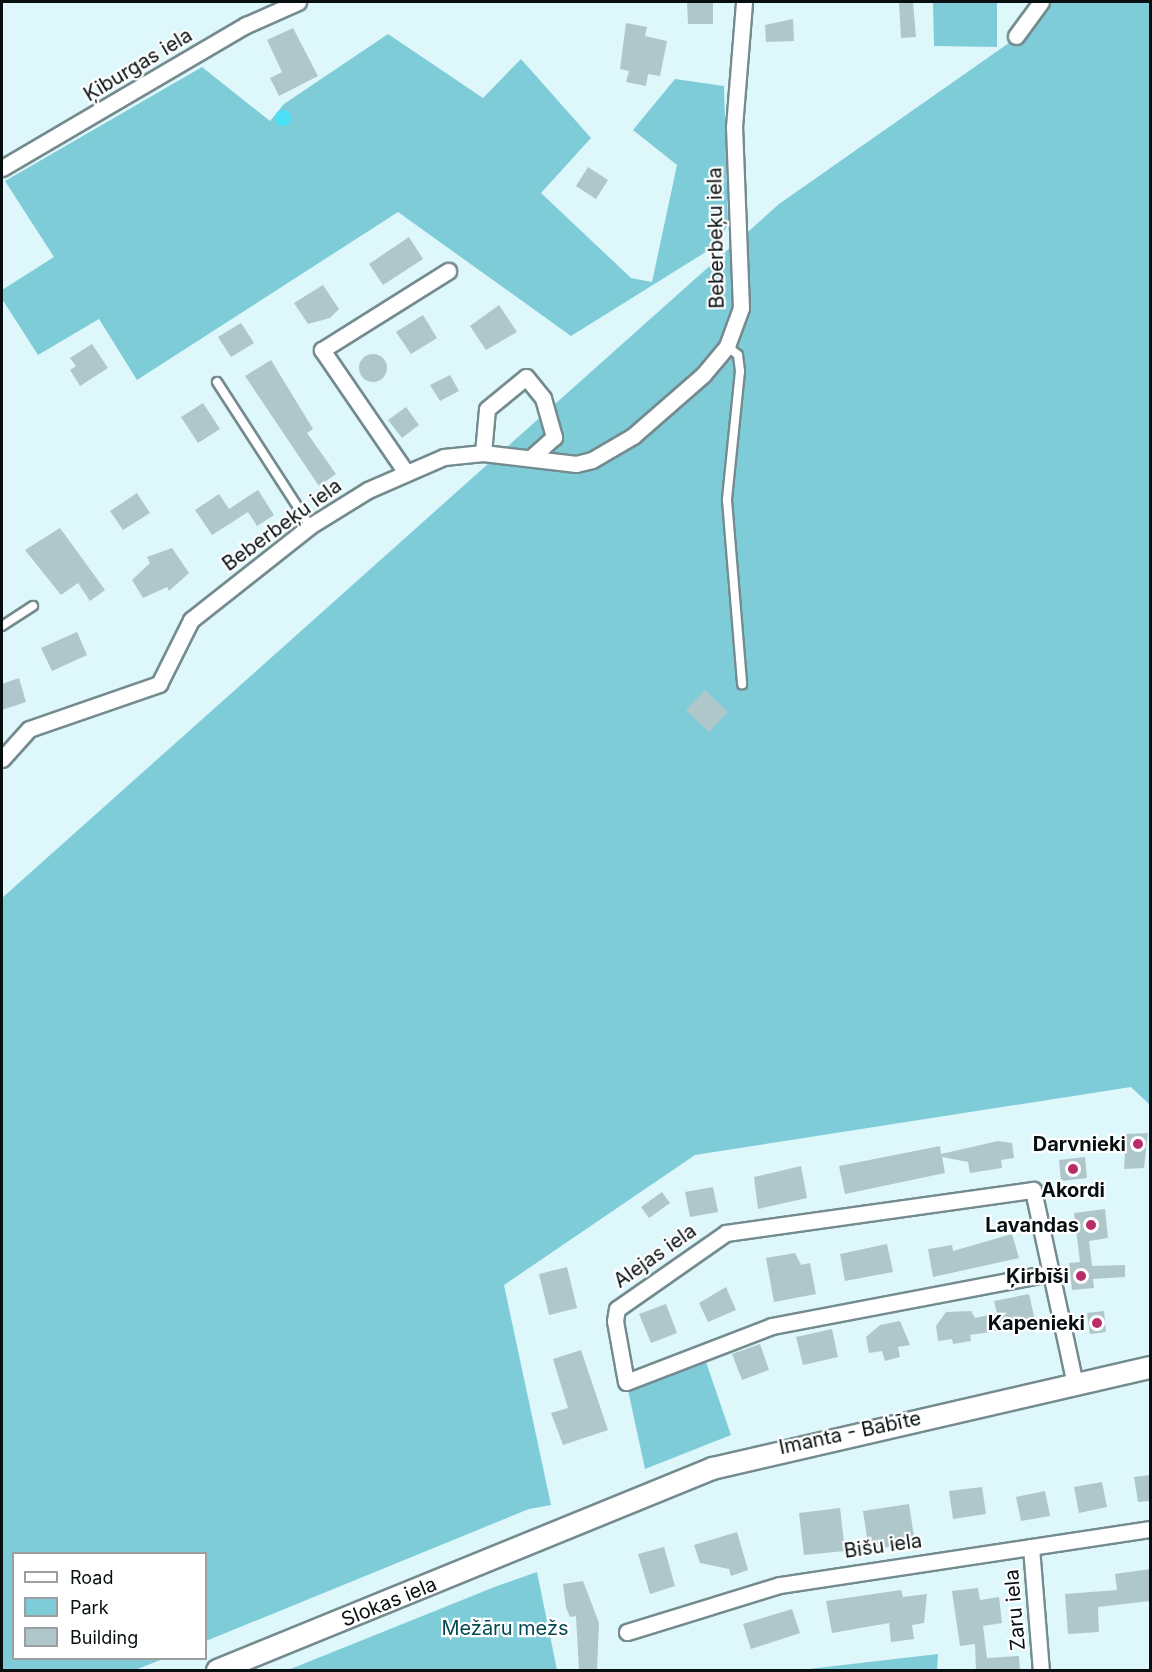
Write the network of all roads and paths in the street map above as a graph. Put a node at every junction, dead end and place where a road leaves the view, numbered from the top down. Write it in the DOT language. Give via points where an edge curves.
graph roads {
  1 [pos="298,2"];
  2 [pos="744,2"];
  3 [pos="1041,2"];
  4 [pos="1016,36"];
  5 [pos="2,168"];
  6 [pos="448,271"];
  7 [pos="727,346"];
  8 [pos="217,382"];
  9 [pos="483,453"];
  10 [pos="532,457"];
  11 [pos="405,471"];
  12 [pos="310,526"];
  13 [pos="33,606"];
  14 [pos="2,626"];
  15 [pos="742,684"];
  16 [pos="3,752"];
  17 [pos="1050,1273"];
  18 [pos="1150,1367"];
  19 [pos="1075,1384"];
  20 [pos="1150,1529"];
  21 [pos="560,1532"];
  22 [pos="1030,1547"];
  23 [pos="627,1632"];
  24 [pos="217,1671"];
  25 [pos="1041,1671"];
  1 -- 5 [label="street, Ķiburgas iela" via="246,25"];
  2 -- 7 [label="street, Beberbeķu iela" via="734,127 741,308"];
  3 -- 4 [label="street"];
  6 -- 11 [label="street" via="322,350"];
  7 -- 10 [label="street, Beberbeķu iela" via="672,406 592,460 576,464"];
  7 -- 15 [label="lane" via="738,355 740,371 727,500"];
  8 -- 12 [label="lane"];
  9 -- 10 [label="street, Beberbeķu iela"];
  9 -- 10 [label="street" via="487,409 526,377 543,398 554,437"];
  9 -- 11 [label="street, Beberbeķu iela" via="444,457"];
  11 -- 12 [label="street, Beberbeķu iela"];
  12 -- 16 [label="street, Beberbeķu iela" via="191,620 159,684 29,729"];
  13 -- 14 [label="lane"];
  17 -- 17 [label="street, Alejas iela" via="772,1326 626,1382 616,1309 726,1233 1033,1190"];
  17 -- 19 [label="street"];
  18 -- 19 [label="main road, Imanta - Babīte"];
  19 -- 21 [label="main road, Imanta - Babīte" via="749,1456"];
  20 -- 22 [label="street, Bišu iela"];
  21 -- 24 [label="main road, Slokas iela"];
  22 -- 23 [label="street, Bišu iela" via="780,1585"];
  22 -- 25 [label="street, Zaru iela"];
}
